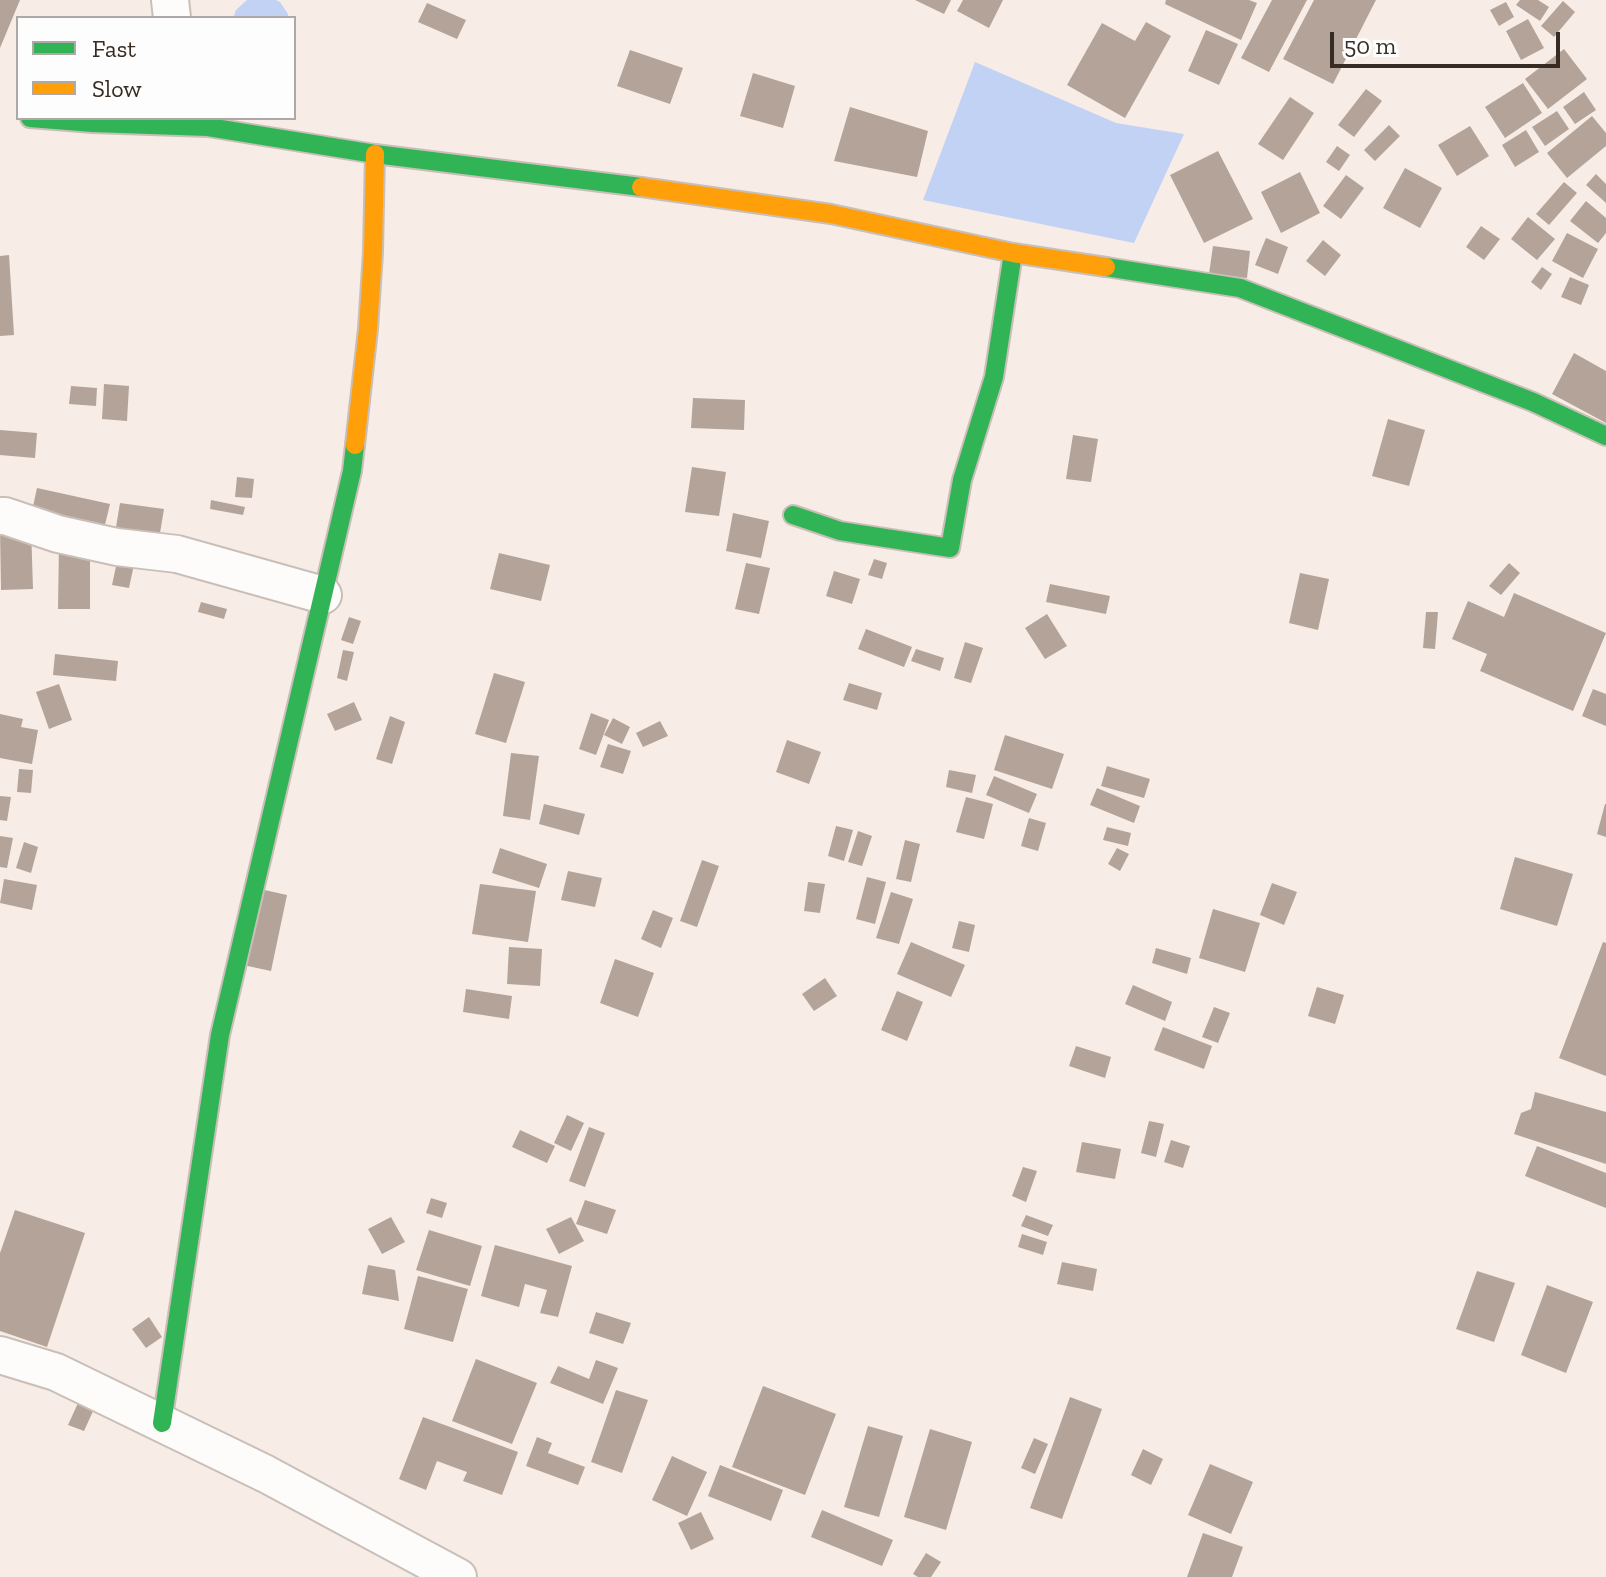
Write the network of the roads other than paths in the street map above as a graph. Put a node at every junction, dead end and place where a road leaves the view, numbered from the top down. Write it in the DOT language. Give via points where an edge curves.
graph roads {
  1 [pos="55,120"];
  2 [pos="206,123"];
  3 [pos="375,154"];
  4 [pos="1013,253"];
  5 [pos="1606,436"];
  6 [pos="793,515"];
  7 [pos="0,516"];
  8 [pos="323,595"];
  9 [pos="0,1355"];
  10 [pos="162,1423"];
  11 [pos="458,1577"];
  1 -- 2 [label="street"];
  2 -- 3 [label="street"];
  3 -- 4 [label="street" via="831,214"];
  3 -- 8 [label="street" via="368,329 352,471"];
  4 -- 5 [label="street" via="1240,288 1533,402"];
  4 -- 6 [label="street" via="994,377 962,480 950,548 840,531"];
  7 -- 8 [label="street" via="117,547 177,554"];
  8 -- 10 [label="street" via="220,1035"];
  9 -- 10 [label="street" via="56,1372"];
  10 -- 11 [label="street"];
}
